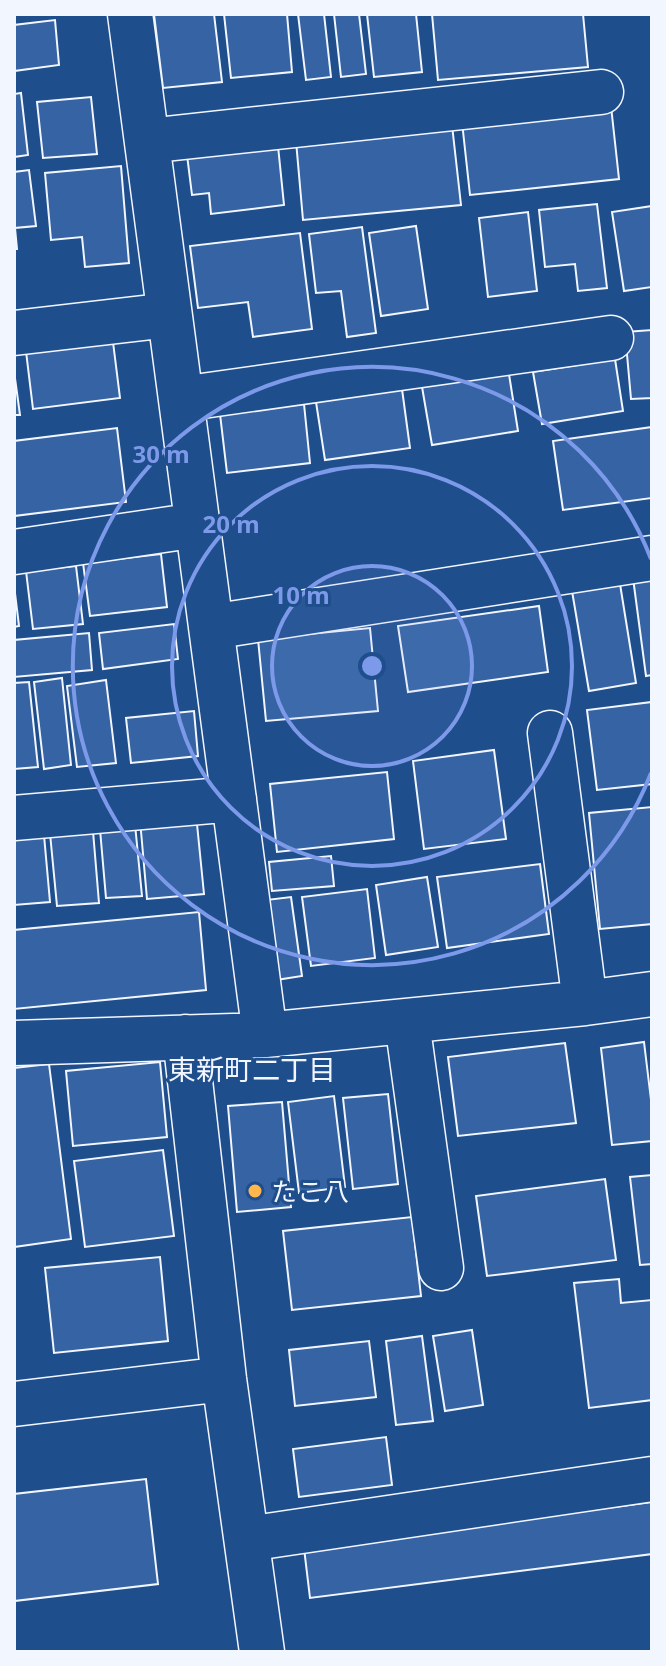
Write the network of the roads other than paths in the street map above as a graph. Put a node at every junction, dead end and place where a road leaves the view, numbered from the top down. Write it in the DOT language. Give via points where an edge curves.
graph roads {
  1 [pos="130,14"];
  2 [pos="601,92"];
  3 [pos="147,141"];
  4 [pos="169,315"];
  5 [pos="14,333"];
  6 [pos="611,338"];
  7 [pos="181,399"];
  8 [pos="197,525"];
  9 [pos="14,552"];
  10 [pos="652,558"];
  11 [pos="211,627"];
  12 [pos="550,733"];
  13 [pos="234,799"];
  14 [pos="14,818"];
  15 [pos="652,994"];
  16 [pos="585,1003"];
  17 [pos="407,1022"];
  18 [pos="265,1035"];
  19 [pos="185,1037"];
  20 [pos="14,1043"];
  21 [pos="441,1268"];
  22 [pos="224,1379"];
  23 [pos="14,1404"];
  24 [pos="652,1479"];
  25 [pos="247,1539"];
  26 [pos="262,1652"];
  1 -- 3 [label="street"];
  2 -- 3 [label="street"];
  3 -- 4 [label="street"];
  4 -- 5 [label="street"];
  4 -- 7 [label="street"];
  6 -- 7 [label="street"];
  7 -- 8 [label="street"];
  8 -- 9 [label="street"];
  8 -- 11 [label="street"];
  10 -- 11 [label="street"];
  11 -- 13 [label="street"];
  12 -- 16 [label="street"];
  13 -- 14 [label="street"];
  13 -- 18 [label="street"];
  15 -- 16 [label="street"];
  16 -- 17 [label="street"];
  17 -- 18 [label="street"];
  17 -- 21 [label="street"];
  18 -- 19 [label="street"];
  19 -- 20 [label="street"];
  19 -- 22 [label="street"];
  22 -- 23 [label="street"];
  22 -- 25 [label="street"];
  24 -- 25 [label="street"];
  25 -- 26 [label="street"];
}
